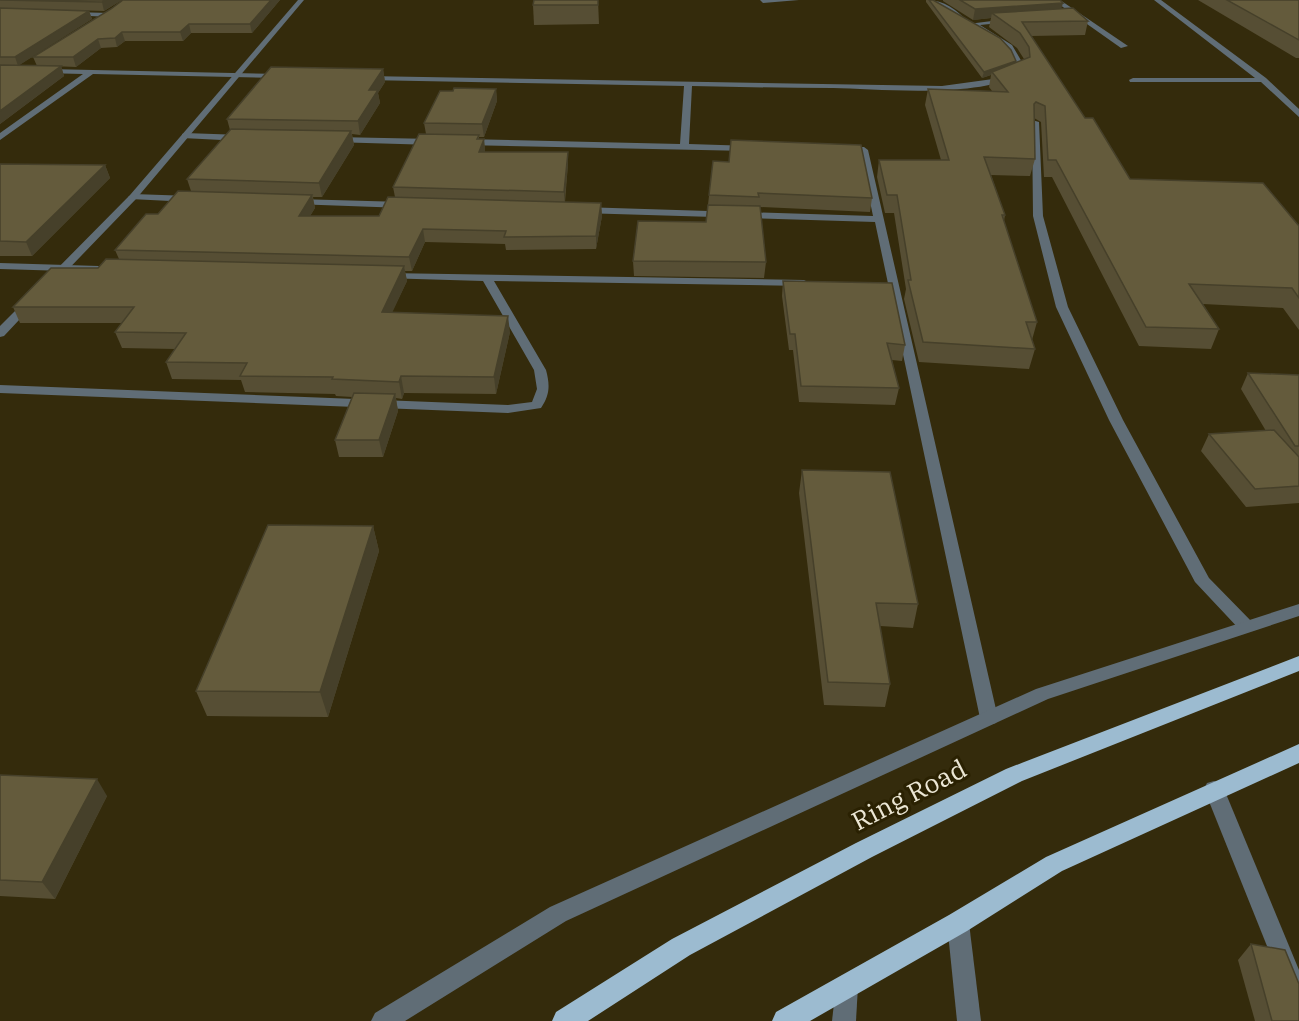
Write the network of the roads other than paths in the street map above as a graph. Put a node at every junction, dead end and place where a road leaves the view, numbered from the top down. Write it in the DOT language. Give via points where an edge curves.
graph roads {
  1 [pos="302,0"];
  2 [pos="796,0"];
  3 [pos="930,0"];
  4 [pos="1056,0"];
  5 [pos="1157,0"];
  6 [pos="763,1"];
  7 [pos="62,13"];
  8 [pos="1070,17"];
  9 [pos="1081,17"];
  10 [pos="100,21"];
  11 [pos="1015,21"];
  12 [pos="971,24"];
  13 [pos="1124,46"];
  14 [pos="30,64"];
  15 [pos="0,70"];
  16 [pos="20,71"];
  17 [pos="90,73"];
  18 [pos="237,75"];
  19 [pos="297,76"];
  20 [pos="356,77"];
  21 [pos="1133,80"];
  22 [pos="1263,80"];
  23 [pos="688,83"];
  24 [pos="1299,114"];
  25 [pos="1035,122"];
  26 [pos="3,133"];
  27 [pos="185,136"];
  28 [pos="256,138"];
  29 [pos="328,139"];
  30 [pos="446,142"];
  31 [pos="458,142"];
  32 [pos="684,147"];
  33 [pos="755,148"];
  34 [pos="826,150"];
  35 [pos="133,197"];
  36 [pos="204,199"];
  37 [pos="287,201"];
  38 [pos="418,205"];
  39 [pos="572,210"];
  40 [pos="880,219"];
  41 [pos="0,266"];
  42 [pos="64,268"];
  43 [pos="111,269"];
  44 [pos="370,275"];
  45 [pos="487,278"];
  46 [pos="812,283"];
  47 [pos="0,333"];
  48 [pos="0,389"];
  49 [pos="1299,610"];
  50 [pos="1247,627"];
  51 [pos="1299,663"];
  52 [pos="989,718"];
  53 [pos="1299,753"];
  54 [pos="1214,789"];
  55 [pos="958,923"];
  56 [pos="847,986"];
  57 [pos="1299,998"];
  58 [pos="383,1021"];
  59 [pos="565,1021"];
  60 [pos="785,1021"];
  61 [pos="844,1021"];
  62 [pos="969,1021"];
  1 -- 18 [label="street"];
  2 -- 6 [label="street"];
  3 -- 12 [label="street"];
  4 -- 9 [label="street"];
  5 -- 22 [label="street"];
  7 -- 10 [label="street" via="113,12"];
  8 -- 9 [label="street"];
  9 -- 13 [label="street"];
  11 -- 12 [label="street"];
  12 -- 23 [label="street" via="992,34 1011,50 1022,69 1001,78 942,87"];
  14 -- 16 [label="street"];
  15 -- 16 [label="street"];
  16 -- 17 [label="street"];
  17 -- 18 [label="street"];
  17 -- 26 [label="street"];
  18 -- 19 [label="street"];
  18 -- 27 [label="street"];
  20 -- 23 [label="street"];
  21 -- 22 [label="street"];
  22 -- 24 [label="street"];
  23 -- 32 [label="street"];
  25 -- 50 [label="street" via="1038,216 1062,307 1116,420 1203,582"];
  27 -- 28 [label="street"];
  27 -- 35 [label="street"];
  29 -- 30 [label="street"];
  31 -- 32 [label="street"];
  32 -- 33 [label="street"];
  34 -- 40 [label="street" via="864,150"];
  35 -- 36 [label="street"];
  35 -- 42 [label="street"];
  37 -- 38 [label="street"];
  39 -- 40 [label="street"];
  40 -- 52 [label="street" via="888,284"];
  41 -- 42 [label="street"];
  42 -- 43 [label="street"];
  42 -- 47 [label="street"];
  44 -- 45 [label="street"];
  45 -- 46 [label="street"];
  45 -- 48 [label="street" via="540,370 545,386 543,398 536,405 508,409"];
  49 -- 50 [label="street"];
  50 -- 52 [label="street" via="1042,694"];
  51 -- 59 [label="highway, Ring Road" via="1014,775 681,947"];
  52 -- 58 [label="street" via="558,914"];
  53 -- 54 [label="highway"];
  54 -- 55 [label="highway" via="1054,864"];
  54 -- 57 [label="street"];
  55 -- 56 [label="highway"];
  55 -- 62 [label="street"];
  56 -- 60 [label="highway"];
  56 -- 61 [label="street"];
}
